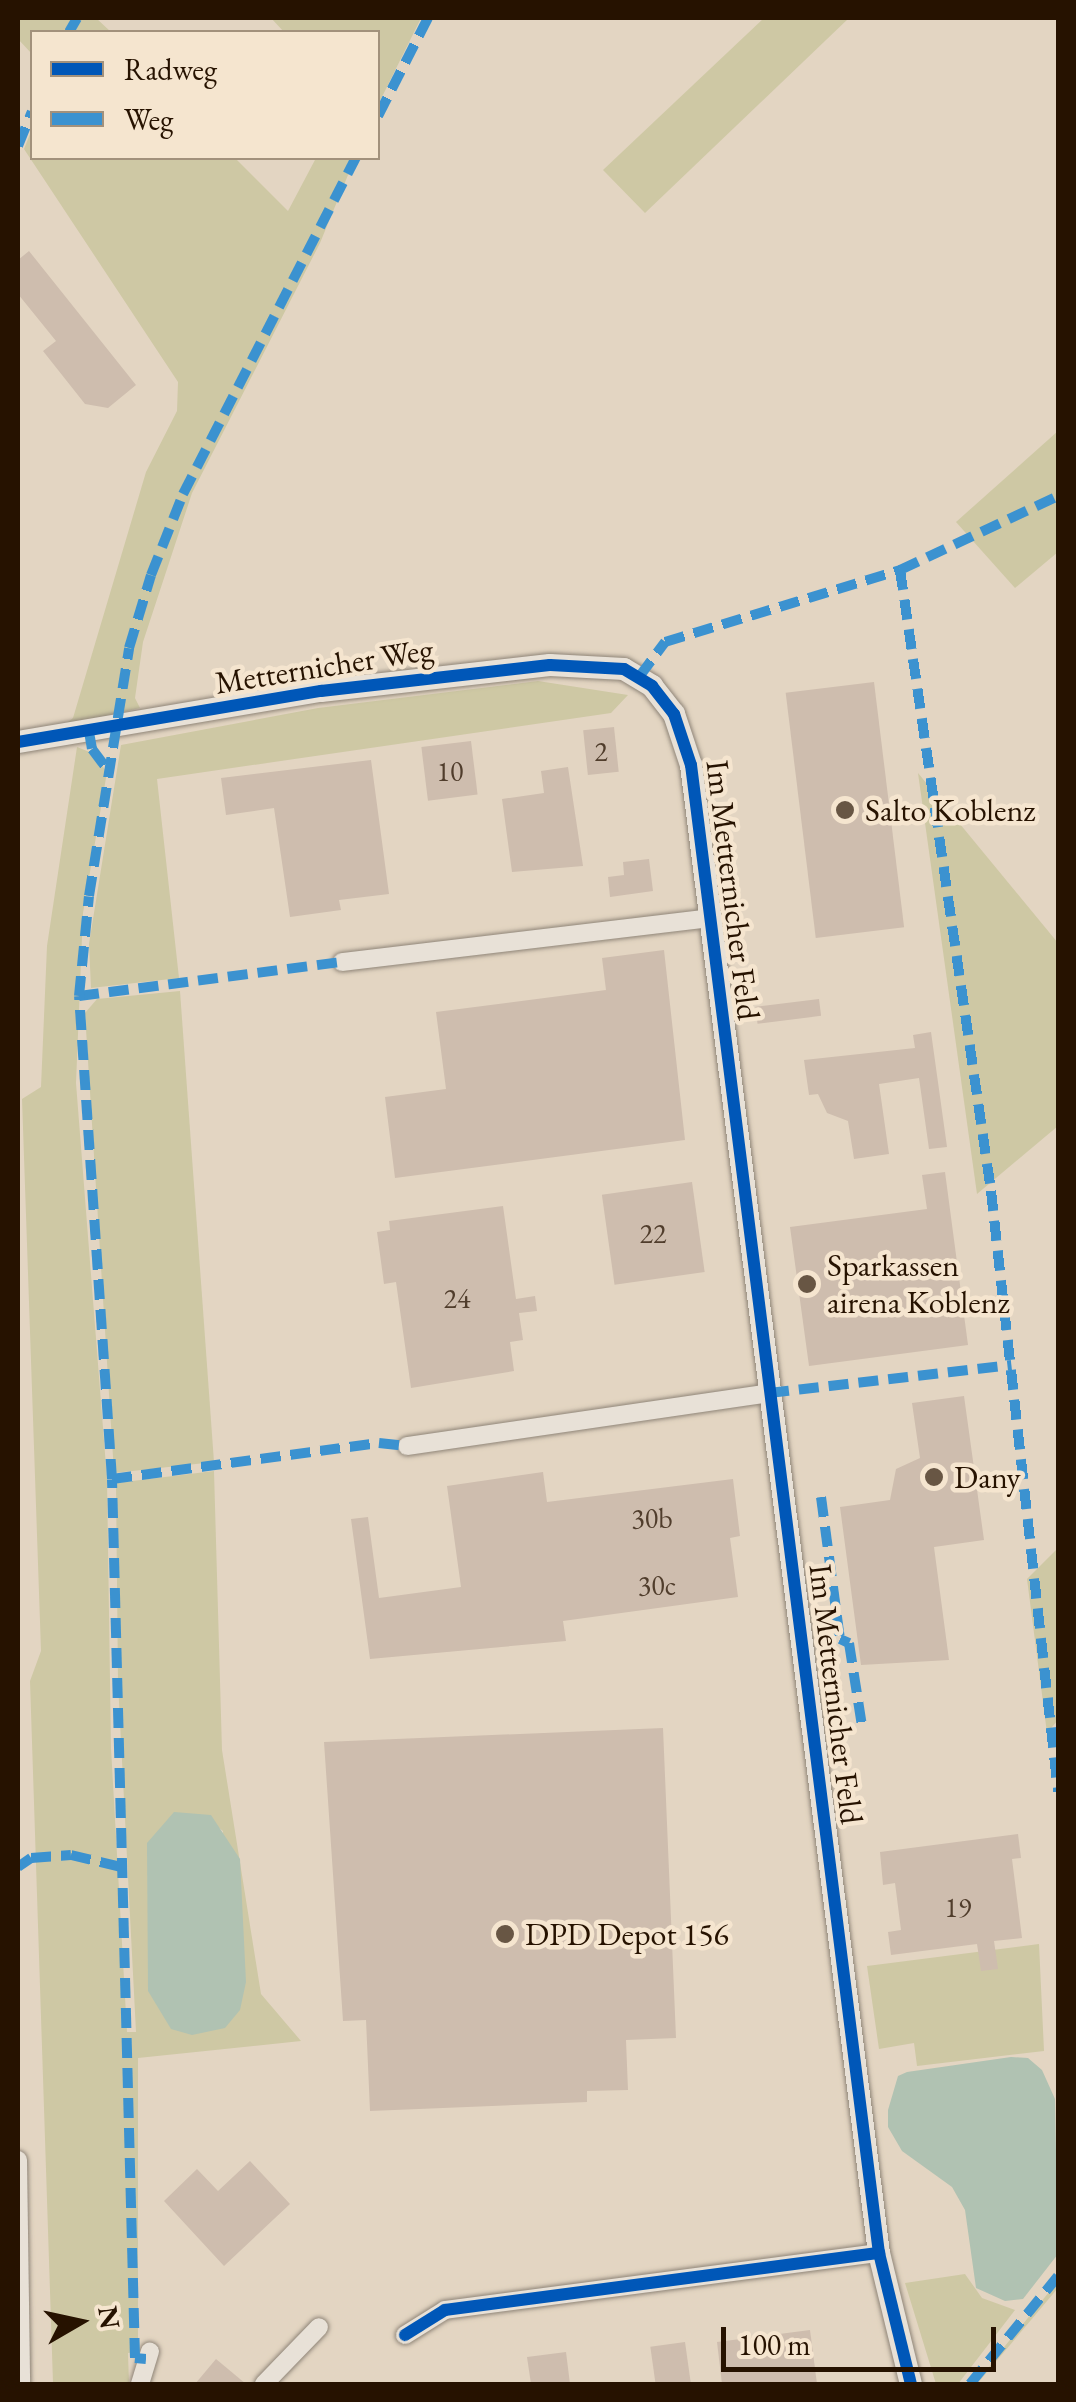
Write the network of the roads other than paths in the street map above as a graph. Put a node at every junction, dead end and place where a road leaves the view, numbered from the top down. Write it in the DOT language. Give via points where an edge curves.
graph roads {
  1 [pos="639,677"];
  2 [pos="18,742"];
  3 [pos="708,918"];
  4 [pos="342,962"];
  5 [pos="769,1393"];
  6 [pos="406,1446"];
  7 [pos="18,2160"];
  8 [pos="878,2253"];
  9 [pos="319,2327"];
  10 [pos="405,2335"];
  11 [pos="150,2351"];
  12 [pos="21,2384"];
  13 [pos="140,2384"];
  14 [pos="264,2384"];
  15 [pos="911,2384"];
  1 -- 2 [label="street, Metternicher Weg" via="596,664 458,674"];
  1 -- 3 [label="street, Im Metternicher Feld" via="663,698 686,745"];
  3 -- 4 [label="street, Im Metternicher Feld"];
  3 -- 5 [label="street, Im Metternicher Feld"];
  5 -- 6 [label="street"];
  5 -- 8 [label="street, Im Metternicher Feld"];
  7 -- 12 [label="street"];
  8 -- 10 [label="street" via="445,2310"];
  8 -- 15 [label="street, Im Metternicher Feld"];
  9 -- 14 [label="street"];
  11 -- 13 [label="street"];
}
